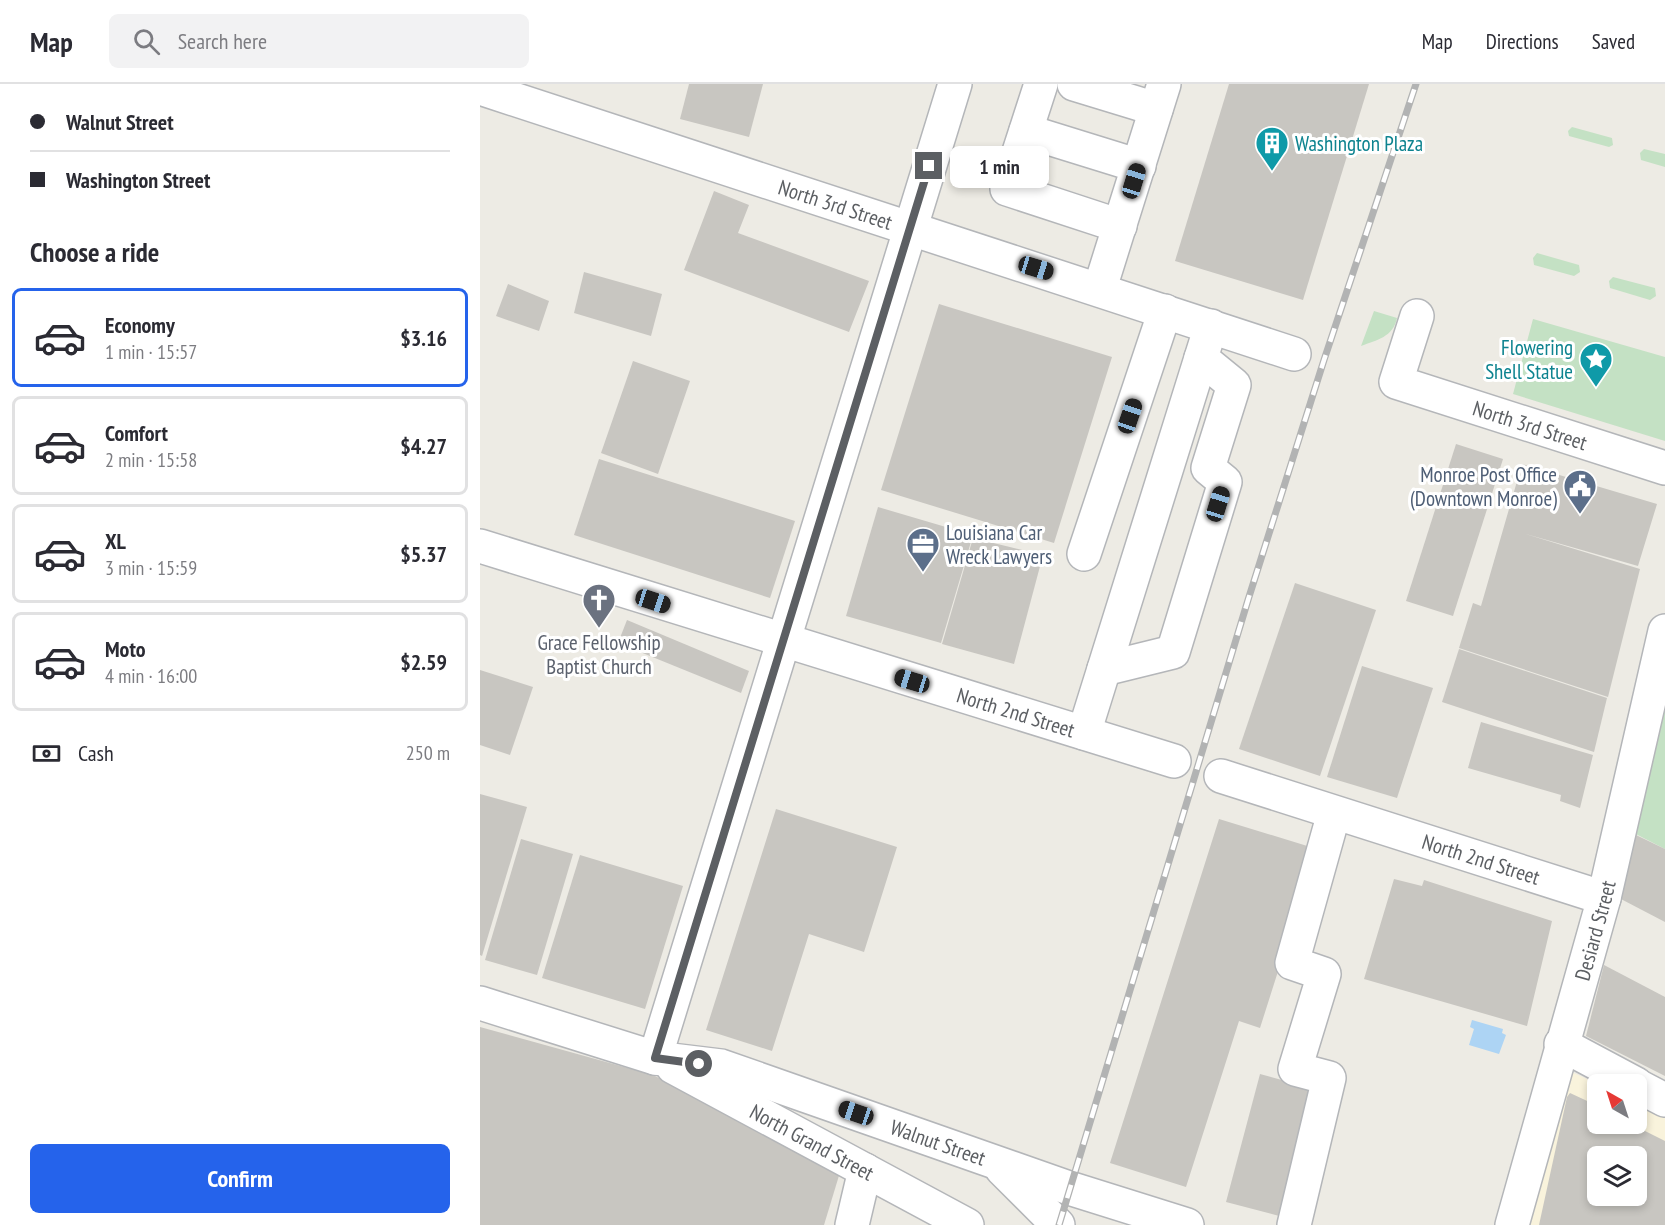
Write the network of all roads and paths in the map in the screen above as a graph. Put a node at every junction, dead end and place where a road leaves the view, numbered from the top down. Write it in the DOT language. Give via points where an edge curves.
graph roads {
  1 [pos="955,84"];
  2 [pos="1041,84"];
  3 [pos="1074,84"];
  4 [pos="480,88"];
  5 [pos="1160,97"];
  6 [pos="1026,131"];
  7 [pos="1139,166"];
  8 [pos="1120,226"];
  9 [pos="910,228"];
  10 [pos="1100,288"];
  11 [pos="1165,310"];
  12 [pos="1417,316"];
  13 [pos="1211,326"];
  14 [pos="1294,354"];
  15 [pos="1201,358"];
  16 [pos="1665,468"];
  17 [pos="1102,500"];
  18 [pos="1152,514"];
  19 [pos="480,546"];
  20 [pos="1084,554"];
  21 [pos="1665,631"];
  22 [pos="783,641"];
  23 [pos="1104,669"];
  24 [pos="1084,733"];
  25 [pos="1174,761"];
  26 [pos="1221,776"];
  27 [pos="1334,813"];
  28 [pos="1604,898"];
  29 [pos="480,1003"];
  30 [pos="1561,1044"];
  31 [pos="655,1058"];
  32 [pos="1616,1074"];
  33 [pos="1647,1091"];
  34 [pos="1665,1100"];
  35 [pos="992,1160"];
  36 [pos="865,1170"];
  37 [pos="852,1225"];
  38 [pos="967,1225"];
  39 [pos="1058,1225"];
  40 [pos="1187,1225"];
  41 [pos="1294,1225"];
  42 [pos="1512,1225"];
  1 -- 9 [label="street"];
  2 -- 6 [label="street"];
  3 -- 5 [label="street"];
  4 -- 9 [label="street, North 3rd Street"];
  5 -- 7 [label="street"];
  6 -- 7 [label="street"];
  6 -- 8 [label="street" via="1007,189"];
  7 -- 8 [label="street"];
  8 -- 10 [label="street"];
  9 -- 10 [label="street, North 3rd Street"];
  9 -- 22 [label="street"];
  10 -- 11 [label="street, North 3rd Street"];
  11 -- 13 [label="street, North 3rd Street"];
  11 -- 17 [label="street"];
  12 -- 16 [label="street, North 3rd Street" via="1396,382"];
  13 -- 14 [label="street, North 3rd Street"];
  13 -- 15 [label="street"];
  15 -- 18 [label="street"];
  15 -- 23 [label="street" via="1234,385 1208,468 1225,482 1173,652"];
  17 -- 18 [label="street"];
  17 -- 20 [label="street"];
  18 -- 23 [label="street"];
  19 -- 22 [label="street, North 2nd Street"];
  21 -- 28 [label="street, Desiard Street"];
  22 -- 24 [label="street, North 2nd Street"];
  22 -- 31 [label="street"];
  23 -- 24 [label="street"];
  24 -- 25 [label="street, North 2nd Street"];
  26 -- 27 [label="street, North 2nd Street"];
  27 -- 28 [label="street, North 2nd Street"];
  27 -- 41 [label="street" via="1292,963 1324,974 1295,1069 1329,1078"];
  28 -- 30 [label="street, Desiard Street"];
  29 -- 31 [label="street, Walnut Street"];
  30 -- 32 [label="street"];
  30 -- 42 [label="street, Desiard Street"];
  31 -- 35 [label="street, Walnut Street" via="721,1066"];
  31 -- 36 [label="street, North Grand Street"];
  33 -- 34 [label="street"];
  35 -- 39 [label="street"];
  35 -- 40 [label="street, Walnut Street"];
  36 -- 37 [label="street"];
  36 -- 38 [label="street, North Grand Street"];
}
